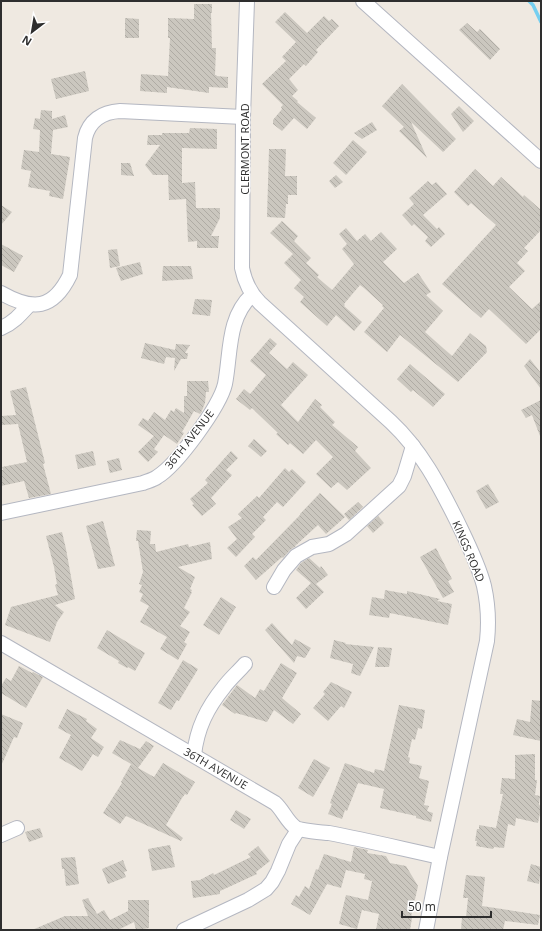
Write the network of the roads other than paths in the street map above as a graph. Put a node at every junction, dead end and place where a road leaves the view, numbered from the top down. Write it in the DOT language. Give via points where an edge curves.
graph roads {
  1 [pos="247,1"];
  2 [pos="363,1"];
  3 [pos="244,117"];
  4 [pos="541,161"];
  5 [pos="1,293"];
  6 [pos="252,294"];
  7 [pos="29,305"];
  8 [pos="1,328"];
  9 [pos="413,446"];
  10 [pos="1,513"];
  11 [pos="274,587"];
  12 [pos="1,643"];
  13 [pos="245,664"];
  14 [pos="194,755"];
  15 [pos="17,828"];
  16 [pos="298,830"];
  17 [pos="1,835"];
  18 [pos="440,857"];
  19 [pos="184,930"];
  20 [pos="426,930"];
  1 -- 3 [label="street, CLERMONT ROAD"];
  2 -- 4 [label="street"];
  3 -- 6 [label="street, CLERMONT ROAD" via="242,268 246,285"];
  3 -- 7 [label="street" via="111,111 97,118 89,126 85,138 70,275 56,297 44,304"];
  5 -- 7 [label="street"];
  6 -- 9 [label="street, KINGS ROAD" via="402,432"];
  6 -- 10 [label="street, 36TH AVENUE" via="245,301 233,325 221,396 200,430 164,472 143,483"];
  7 -- 8 [label="street" via="11,324"];
  9 -- 11 [label="street" via="399,486 346,534 329,544 312,547 296,556"];
  9 -- 18 [label="street, KINGS ROAD" via="427,465 470,548 478,567 487,604 488,632 484,660"];
  12 -- 14 [label="street, 36TH AVENUE"];
  13 -- 14 [label="street" via="224,687 204,718 197,734"];
  14 -- 16 [label="street, 36TH AVENUE" via="275,803"];
  15 -- 17 [label="street"];
  16 -- 18 [label="street" via="367,840"];
  16 -- 19 [label="street" via="266,889"];
  18 -- 20 [label="street, KINGS ROAD"];
}
